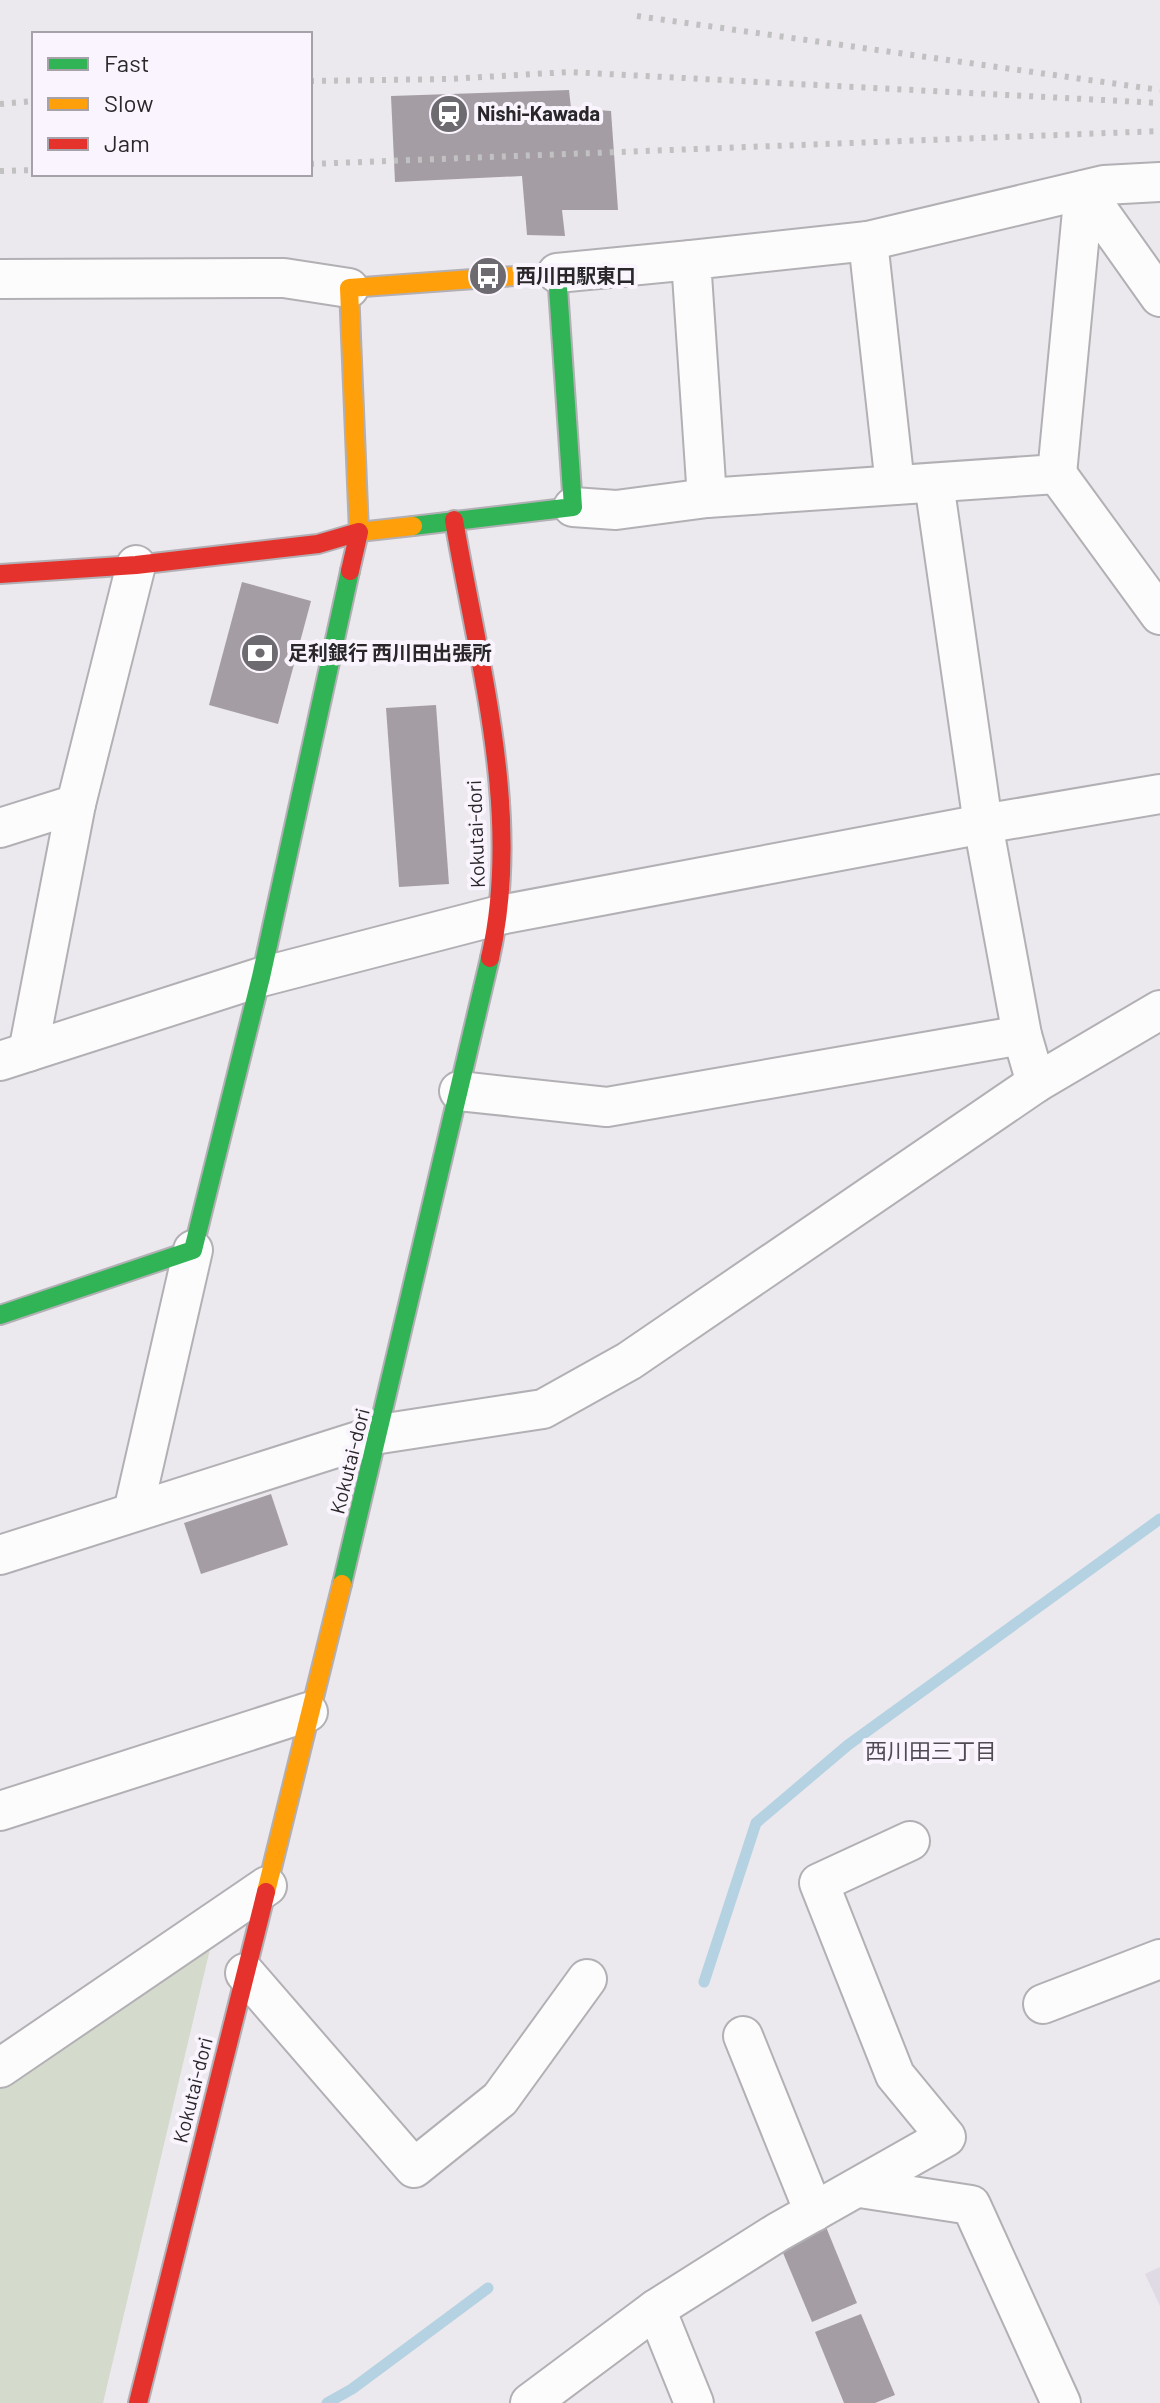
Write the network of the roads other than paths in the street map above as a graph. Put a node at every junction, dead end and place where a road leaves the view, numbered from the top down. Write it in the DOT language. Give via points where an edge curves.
graph roads {
  1 [pos="1160,182"];
  2 [pos="1084,190"];
  3 [pos="868,241"];
  4 [pos="691,260"];
  5 [pos="557,273"];
  6 [pos="0,279"];
  7 [pos="349,288"];
  8 [pos="1160,297"];
  9 [pos="1057,474"];
  10 [pos="934,483"];
  11 [pos="895,485"];
  12 [pos="707,498"];
  13 [pos="573,507"];
  14 [pos="454,520"];
  15 [pos="359,532"];
  16 [pos="136,565"];
  17 [pos="0,574"];
  18 [pos="1160,615"];
  19 [pos="1160,794"];
  20 [pos="76,804"];
  21 [pos="983,824"];
  22 [pos="0,828"];
  23 [pos="500,915"];
  24 [pos="261,977"];
  25 [pos="1160,1010"];
  26 [pos="1022,1035"];
  27 [pos="14,1056"];
  28 [pos="1036,1083"];
  29 [pos="459,1091"];
  30 [pos="193,1250"];
  31 [pos="0,1315"];
  32 [pos="380,1434"];
  33 [pos="133,1512"];
  34 [pos="0,1555"];
  35 [pos="308,1712"];
  36 [pos="0,1811"];
  37 [pos="910,1841"];
  38 [pos="267,1886"];
  39 [pos="1160,1959"];
  40 [pos="245,1973"];
  41 [pos="587,1979"];
  42 [pos="1043,2004"];
  43 [pos="743,2036"];
  44 [pos="0,2068"];
  45 [pos="860,2188"];
  46 [pos="814,2212"];
  47 [pos="656,2309"];
  48 [pos="138,2403"];
  49 [pos="530,2403"];
  50 [pos="694,2403"];
  51 [pos="1061,2403"];
  1 -- 2 [label="street"];
  2 -- 3 [label="street"];
  2 -- 8 [label="street"];
  2 -- 9 [label="street"];
  3 -- 4 [label="street"];
  3 -- 11 [label="street"];
  4 -- 5 [label="street"];
  4 -- 12 [label="street"];
  5 -- 7 [label="street"];
  5 -- 13 [label="street"];
  6 -- 7 [label="street" via="284,278"];
  7 -- 15 [label="street"];
  9 -- 10 [label="street"];
  9 -- 18 [label="street"];
  10 -- 11 [label="street"];
  10 -- 21 [label="street"];
  11 -- 12 [label="street"];
  12 -- 13 [label="street" via="616,510"];
  13 -- 14 [label="street"];
  14 -- 15 [label="street"];
  14 -- 23 [label="street, Kokutai-dori" via="501,793"];
  15 -- 16 [label="street" via="318,544"];
  15 -- 24 [label="street"];
  16 -- 17 [label="street"];
  16 -- 20 [label="street"];
  19 -- 21 [label="street"];
  20 -- 22 [label="street"];
  20 -- 27 [label="street"];
  21 -- 23 [label="street"];
  21 -- 26 [label="street"];
  23 -- 24 [label="street"];
  23 -- 29 [label="street, Kokutai-dori"];
  24 -- 27 [label="street"];
  24 -- 30 [label="street"];
  25 -- 28 [label="street"];
  26 -- 28 [label="street"];
  26 -- 29 [label="street" via="607,1107"];
  28 -- 32 [label="street" via="629,1361 543,1409"];
  29 -- 32 [label="street, Kokutai-dori"];
  30 -- 31 [label="street"];
  30 -- 33 [label="street"];
  32 -- 33 [label="street"];
  32 -- 35 [label="street, Kokutai-dori"];
  33 -- 34 [label="street"];
  35 -- 36 [label="street"];
  35 -- 38 [label="street, Kokutai-dori"];
  37 -- 45 [label="street" via="819,1883 895,2075 946,2137"];
  38 -- 40 [label="street, Kokutai-dori"];
  38 -- 44 [label="street"];
  39 -- 42 [label="street"];
  40 -- 41 [label="street" via="414,2168 500,2099"];
  40 -- 48 [label="street, Kokutai-dori"];
  43 -- 46 [label="street"];
  45 -- 46 [label="street"];
  45 -- 51 [label="street" via="971,2205"];
  46 -- 47 [label="street"];
  47 -- 49 [label="street"];
  47 -- 50 [label="street"];
}
